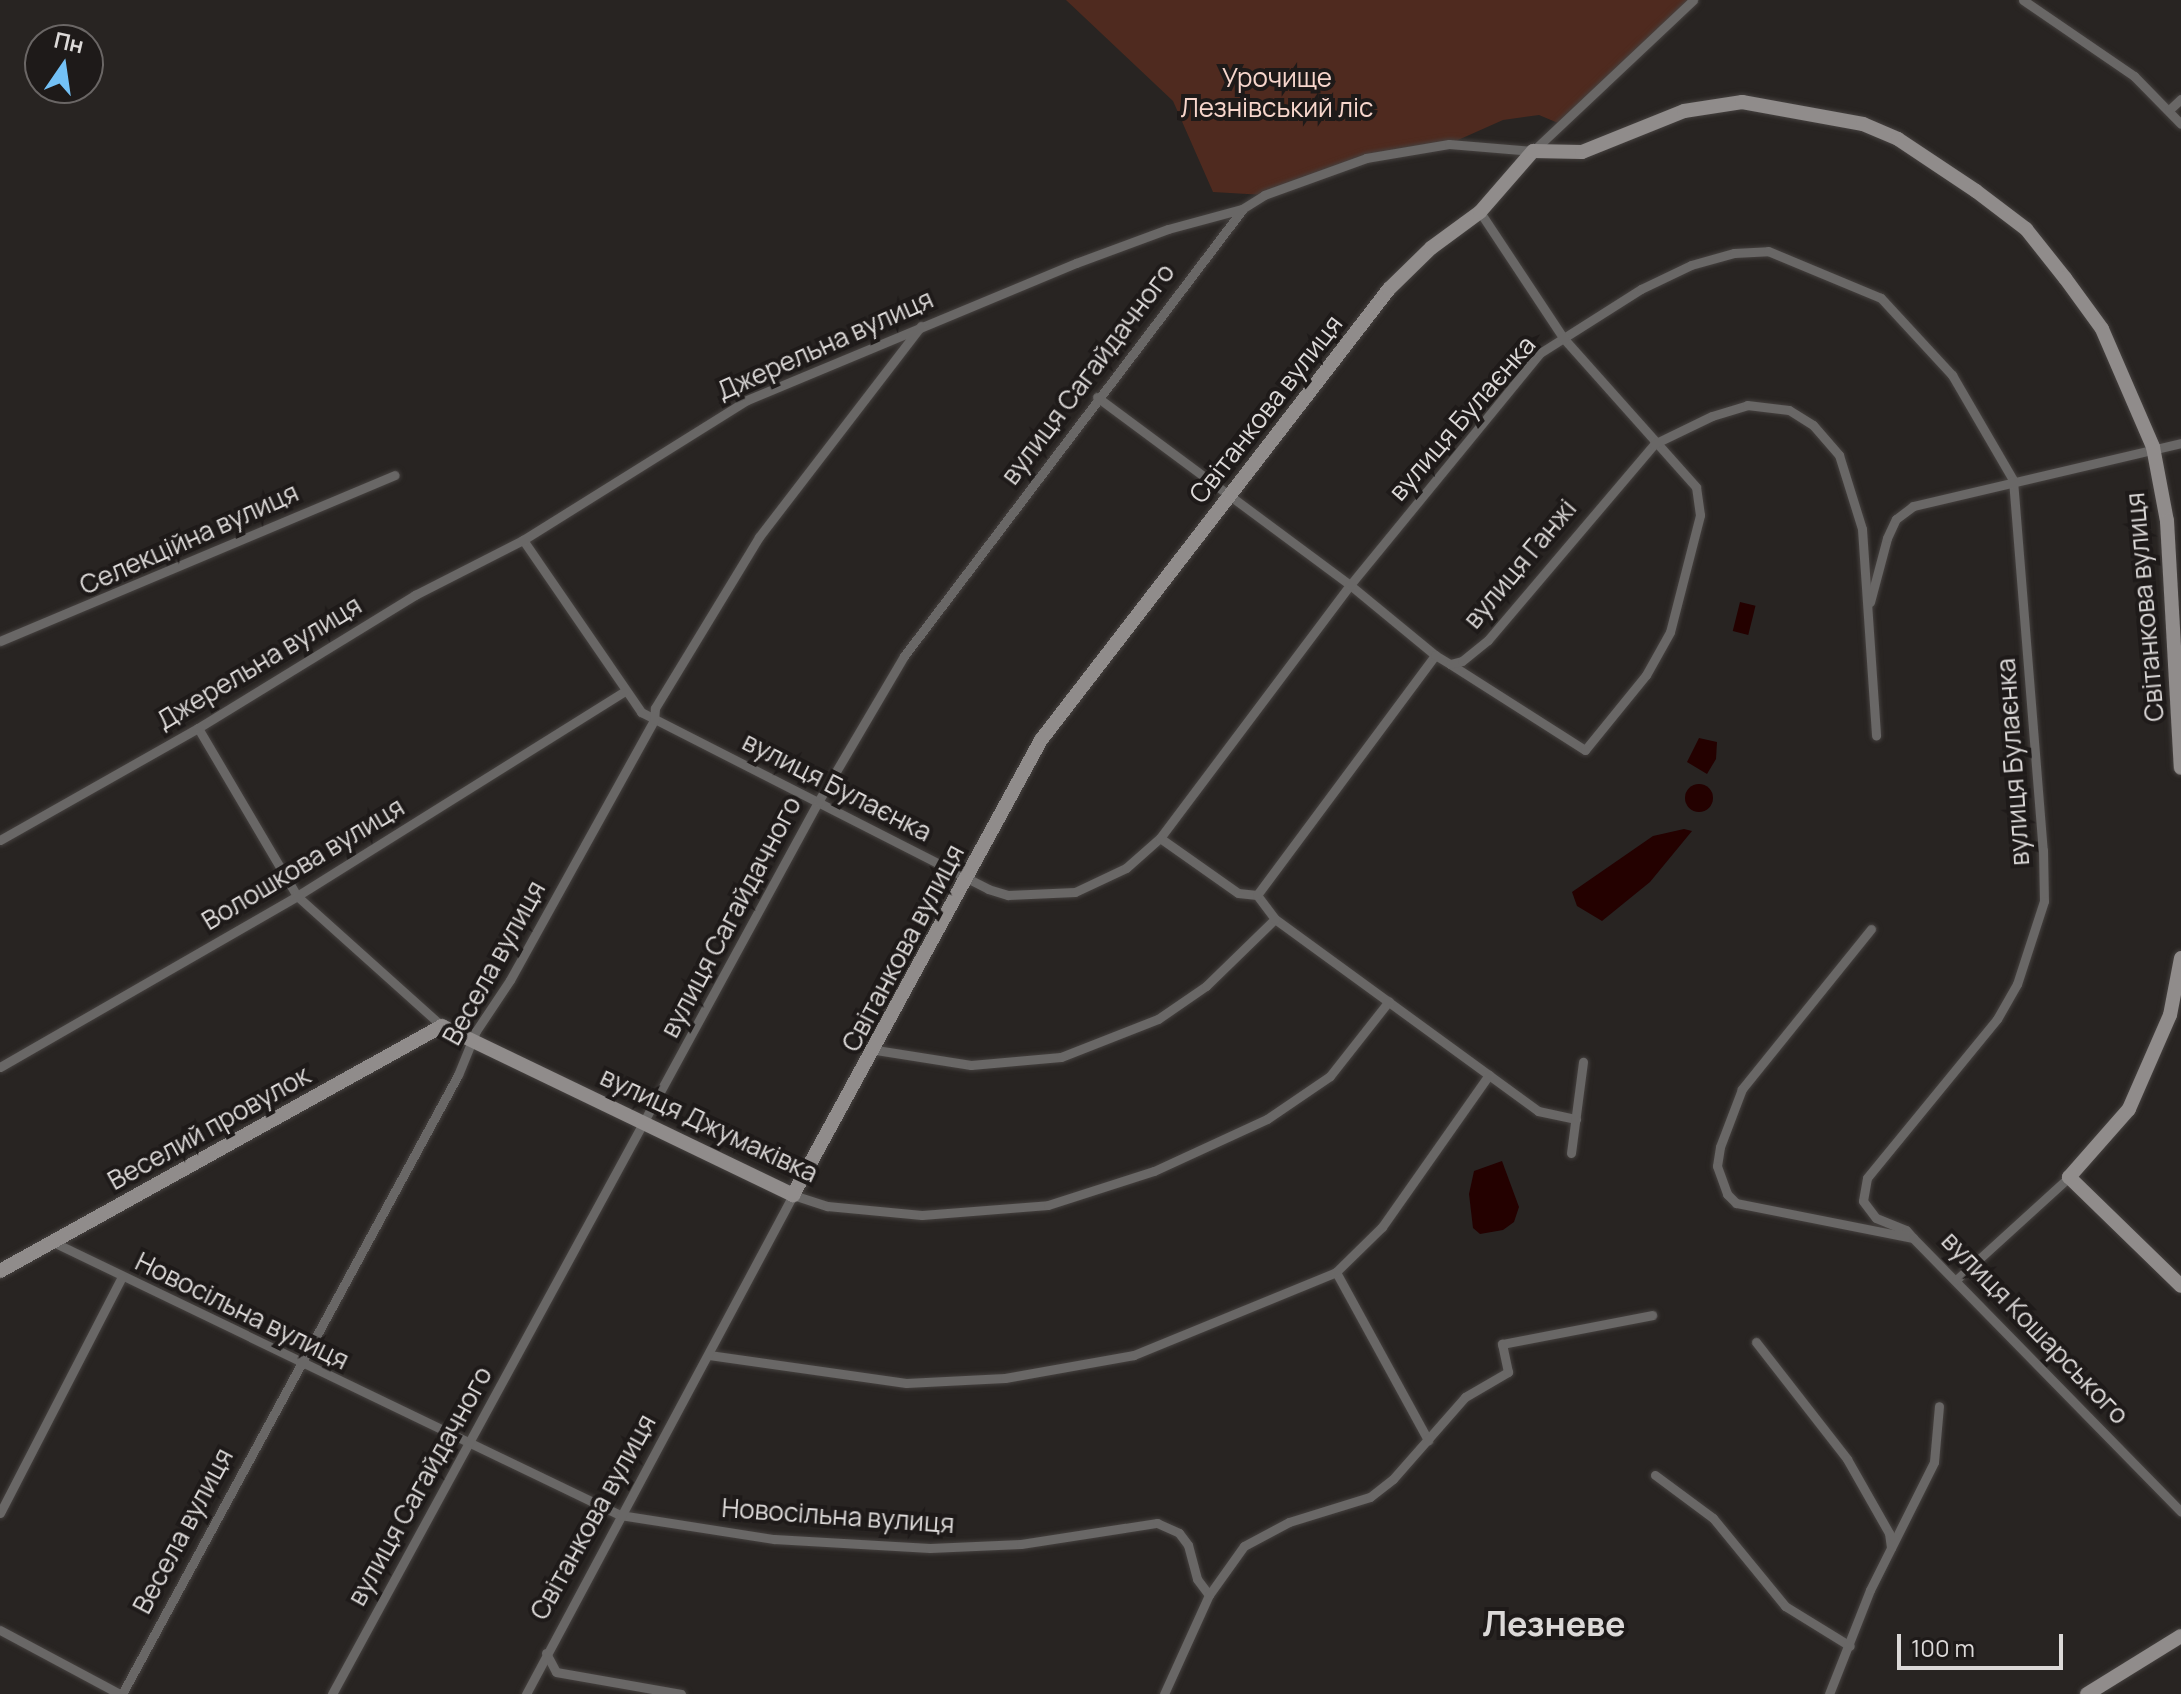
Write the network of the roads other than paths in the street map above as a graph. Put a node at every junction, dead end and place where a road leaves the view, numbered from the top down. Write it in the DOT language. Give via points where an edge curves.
graph roads {
  1 [pos="1693,0"];
  2 [pos="2023,0"];
  3 [pos="2181,99"];
  4 [pos="2169,110"];
  5 [pos="2181,124"];
  6 [pos="1533,151"];
  7 [pos="1242,209"];
  8 [pos="1480,212"];
  9 [pos="923,323"];
  10 [pos="1564,339"];
  11 [pos="1097,397"];
  12 [pos="2181,443"];
  13 [pos="1654,444"];
  14 [pos="2153,447"];
  15 [pos="395,475"];
  16 [pos="2013,480"];
  17 [pos="1229,497"];
  18 [pos="523,540"];
  19 [pos="1350,585"];
  20 [pos="1868,609"];
  21 [pos="0,641"];
  22 [pos="1435,655"];
  23 [pos="1450,664"];
  24 [pos="625,691"];
  25 [pos="654,720"];
  26 [pos="198,728"];
  27 [pos="1876,736"];
  28 [pos="2181,768"];
  29 [pos="818,802"];
  30 [pos="1160,838"];
  31 [pos="0,840"];
  32 [pos="967,880"];
  33 [pos="1257,895"];
  34 [pos="297,896"];
  35 [pos="1275,919"];
  36 [pos="1871,929"];
  37 [pos="2181,958"];
  38 [pos="1389,1001"];
  39 [pos="442,1026"];
  40 [pos="474,1037"];
  41 [pos="876,1050"];
  42 [pos="1583,1062"];
  43 [pos="0,1067"];
  44 [pos="1489,1075"];
  45 [pos="1576,1119"];
  46 [pos="645,1122"];
  47 [pos="1571,1153"];
  48 [pos="2069,1177"];
  49 [pos="793,1195"];
  50 [pos="1913,1238"];
  51 [pos="53,1242"];
  52 [pos="0,1271"];
  53 [pos="1336,1272"];
  54 [pos="122,1277"];
  55 [pos="1956,1280"];
  56 [pos="2181,1286"];
  57 [pos="1652,1315"];
  58 [pos="1756,1342"];
  59 [pos="709,1355"];
  60 [pos="298,1363"];
  61 [pos="1939,1406"];
  62 [pos="1428,1440"];
  63 [pos="467,1444"];
  64 [pos="1655,1475"];
  65 [pos="2181,1512"];
  66 [pos="0,1513"];
  67 [pos="620,1515"];
  68 [pos="1891,1548"];
  69 [pos="1209,1595"];
  70 [pos="0,1630"];
  71 [pos="2181,1636"];
  72 [pos="1850,1646"];
  73 [pos="546,1653"];
  74 [pos="121,1694"];
  75 [pos="332,1694"];
  76 [pos="526,1694"];
  77 [pos="681,1694"];
  78 [pos="1164,1694"];
  79 [pos="1829,1694"];
  80 [pos="2087,1694"];
  1 -- 6 [label="street"];
  2 -- 4 [label="street" via="2134,76"];
  3 -- 4 [label="street"];
  4 -- 5 [label="street"];
  6 -- 7 [label="street, Джерельна вулиця" via="1449,144 1412,148 1366,158 1264,195"];
  6 -- 8 [label="street, Світанкова вулиця"];
  6 -- 14 [label="street, Світанкова вулиця" via="1582,152 1684,111 1742,102 1843,118 1898,139 2026,229 2102,329"];
  7 -- 9 [label="street, Джерельна вулиця" via="1168,229"];
  7 -- 11 [label="street, вулиця Сагайдачного"];
  8 -- 10 [label="street"];
  8 -- 17 [label="street, Світанкова вулиця" via="1389,289"];
  9 -- 18 [label="street, Джерельна вулиця" via="747,400"];
  9 -- 25 [label="street, Весела вулиця" via="759,537 655,708"];
  10 -- 13 [label="street"];
  10 -- 16 [label="street, вулиця Булаєнка" via="1641,289 1691,265 1768,251 1881,298 1952,375"];
  10 -- 19 [label="street, вулиця Булаєнка" via="1540,353"];
  11 -- 17 [label="street"];
  11 -- 29 [label="street, вулиця Сагайдачного" via="904,656"];
  12 -- 14 [label="street"];
  13 -- 20 [label="street, вулиця Ганжі" via="1747,405 1789,410 1813,425 1839,455 1855,492"];
  13 -- 23 [label="street, вулиця Ганжі" via="1488,640"];
  13 -- 23 [label="street" via="1696,487 1700,515 1670,632 1646,675 1585,750"];
  14 -- 16 [label="street"];
  14 -- 28 [label="street, Світанкова вулиця" via="2167,521"];
  15 -- 21 [label="street, Селекційна вулиця"];
  16 -- 20 [label="street" via="1913,506 1896,519"];
  16 -- 50 [label="street, вулиця Булаєнка" via="2039,775 2044,901 2037,935 1997,1019 1867,1178 1863,1201 1876,1218"];
  17 -- 19 [label="street"];
  17 -- 32 [label="street, Світанкова вулиця" via="1041,740"];
  18 -- 24 [label="street, вулиця Булаєнка"];
  18 -- 26 [label="street, Джерельна вулиця" via="415,595"];
  19 -- 22 [label="street"];
  19 -- 30 [label="street, вулиця Булаєнка"];
  20 -- 27 [label="street, вулиця Ганжі"];
  22 -- 23 [label="street"];
  22 -- 33 [label="street"];
  24 -- 25 [label="street, вулиця Булаєнка"];
  24 -- 34 [label="street, Волошкова вулиця"];
  25 -- 29 [label="street, вулиця Булаєнка"];
  25 -- 40 [label="street, Весела вулиця"];
  26 -- 31 [label="street, Джерельна вулиця"];
  26 -- 34 [label="street, вулиця Джумаківка"];
  29 -- 32 [label="street, вулиця Булаєнка"];
  29 -- 46 [label="street, вулиця Сагайдачного"];
  30 -- 32 [label="street, вулиця Булаєнка" via="1126,868 1075,892 1008,895"];
  30 -- 33 [label="street" via="1238,893"];
  32 -- 41 [label="street, Світанкова вулиця"];
  33 -- 35 [label="street"];
  34 -- 39 [label="street, вулиця Джумаківка"];
  34 -- 43 [label="street, Волошкова вулиця"];
  35 -- 38 [label="street"];
  35 -- 41 [label="street" via="1243,956 1158,1019 1061,1057 971,1065"];
  36 -- 50 [label="street, вулиця Кошарського" via="1742,1089 1726,1122 1717,1166 1736,1203"];
  37 -- 48 [label="street" via="2170,1015 2129,1109"];
  38 -- 44 [label="street"];
  38 -- 49 [label="street, вулиця Джумаківка" via="1330,1076 1267,1119 1154,1171 1048,1205 922,1215 827,1206"];
  39 -- 40 [label="street, вулиця Джумаківка"];
  39 -- 51 [label="street, Веселий провулок"];
  40 -- 46 [label="street, вулиця Джумаківка"];
  40 -- 60 [label="street, Весела вулиця"];
  41 -- 49 [label="street, Світанкова вулиця"];
  42 -- 45 [label="street"];
  44 -- 45 [label="street" via="1538,1111"];
  44 -- 53 [label="street" via="1382,1227"];
  45 -- 47 [label="street"];
  46 -- 49 [label="street, вулиця Джумаківка"];
  46 -- 63 [label="street, вулиця Сагайдачного"];
  48 -- 55 [label="street"];
  48 -- 56 [label="street"];
  49 -- 59 [label="street, Світанкова вулиця"];
  50 -- 55 [label="street, вулиця Кошарського"];
  51 -- 52 [label="street, Веселий провулок"];
  51 -- 54 [label="street, Новосільна вулиця"];
  53 -- 59 [label="street" via="1134,1355 1005,1378 906,1383"];
  53 -- 62 [label="street"];
  54 -- 60 [label="street, Новосільна вулиця"];
  54 -- 66 [label="street"];
  55 -- 65 [label="street, вулиця Кошарського"];
  57 -- 62 [label="street" via="1502,1344 1508,1372 1465,1397"];
  58 -- 68 [label="street" via="1847,1459 1874,1502"];
  59 -- 67 [label="street, Світанкова вулиця"];
  60 -- 63 [label="street, Новосільна вулиця"];
  60 -- 74 [label="street, Весела вулиця"];
  61 -- 68 [label="street" via="1934,1462"];
  62 -- 69 [label="street" via="1370,1497 1289,1522 1244,1546"];
  63 -- 67 [label="street, Новосільна вулиця"];
  63 -- 75 [label="street, вулиця Сагайдачного"];
  64 -- 72 [label="street" via="1713,1518 1785,1606"];
  67 -- 69 [label="street, Новосільна вулиця" via="774,1539 930,1548 1021,1544 1157,1523 1179,1533 1188,1545 1197,1579"];
  67 -- 73 [label="street, Світанкова вулиця"];
  68 -- 72 [label="street"];
  69 -- 78 [label="street"];
  70 -- 74 [label="street"];
  71 -- 80 [label="street"];
  72 -- 79 [label="street"];
  73 -- 76 [label="street, Світанкова вулиця"];
  73 -- 77 [label="street" via="556,1672"];
}
